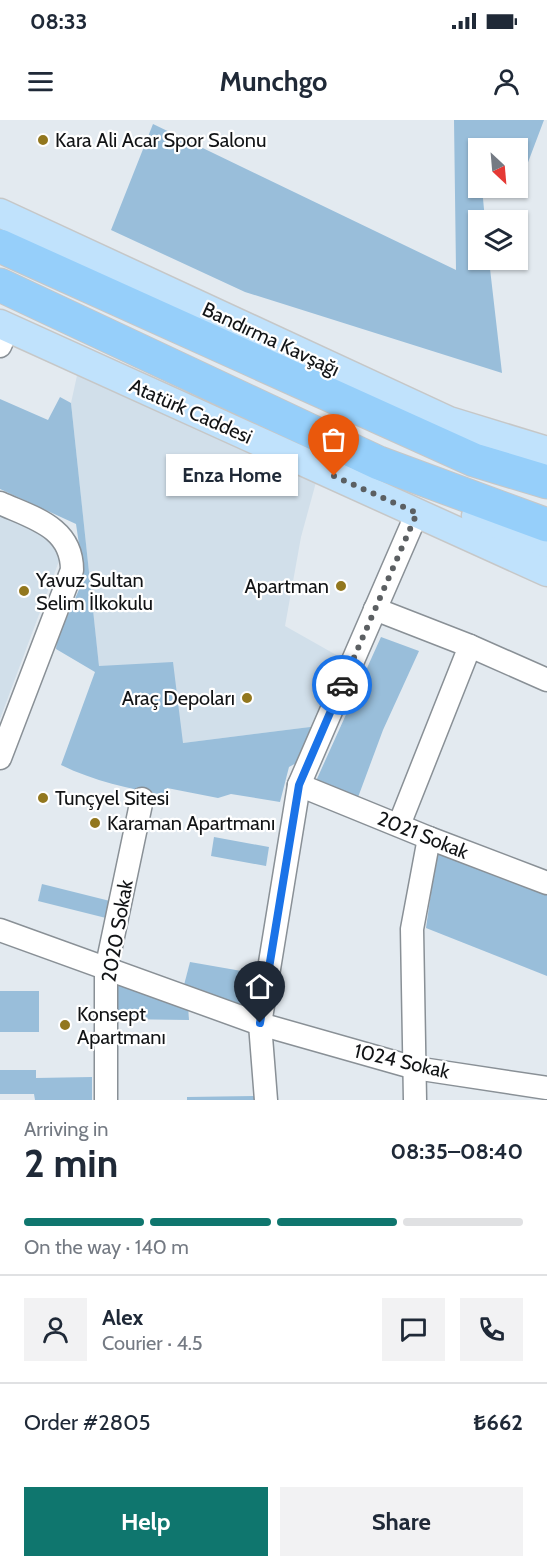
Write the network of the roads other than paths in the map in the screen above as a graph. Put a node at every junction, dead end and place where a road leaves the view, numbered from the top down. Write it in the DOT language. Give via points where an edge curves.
graph roads {
  1 [pos="0,213"];
  2 [pos="0,246"];
  3 [pos="6,291"];
  4 [pos="3,332"];
  5 [pos="86,363"];
  6 [pos="351,407"];
  7 [pos="448,421"];
  8 [pos="547,451"];
  9 [pos="547,482"];
  10 [pos="0,503"];
  11 [pos="417,513"];
  12 [pos="547,525"];
  13 [pos="547,543"];
  14 [pos="547,572"];
  15 [pos="375,609"];
  16 [pos="470,646"];
  17 [pos="547,680"];
  18 [pos="0,758"];
  19 [pos="299,785"];
  20 [pos="142,799"];
  21 [pos="399,825"];
  22 [pos="429,838"];
  23 [pos="547,883"];
  24 [pos="0,930"];
  25 [pos="106,970"];
  26 [pos="260,1023"];
  27 [pos="414,1068"];
  28 [pos="547,1088"];
  29 [pos="106,1100"];
  30 [pos="266,1100"];
  31 [pos="415,1100"];
  1 -- 7 [label="main road, Bandırma Kavşağı"];
  2 -- 6 [label="highway"];
  3 -- 5 [label="main road"];
  3 -- 12 [label="highway, Atatürk Caddesi" via="379,463"];
  3 -- 13 [label="main road" via="194,391"];
  4 -- 5 [label="main road, Atatürk Caddesi"];
  5 -- 11 [label="main road, Atatürk Caddesi"];
  6 -- 7 [label="main road"];
  6 -- 9 [label="highway" via="474,460"];
  7 -- 8 [label="main road, Bandırma Kavşağı"];
  10 -- 18 [label="street" via="52,526 66,541 72,559 69,582"];
  11 -- 14 [label="main road, Atatürk Caddesi"];
  11 -- 15 [label="street"];
  15 -- 16 [label="street"];
  15 -- 19 [label="street"];
  16 -- 17 [label="street"];
  16 -- 21 [label="street"];
  19 -- 21 [label="street, 2021 Sokak"];
  19 -- 26 [label="street"];
  20 -- 25 [label="street, 2020 Sokak"];
  21 -- 22 [label="street, 2021 Sokak"];
  22 -- 23 [label="street, 2021 Sokak"];
  22 -- 27 [label="street" via="412,929"];
  24 -- 25 [label="street, 1024 Sokak"];
  25 -- 26 [label="street, 1024 Sokak"];
  25 -- 29 [label="street, 2020 Sokak"];
  26 -- 27 [label="street, 1024 Sokak"];
  26 -- 30 [label="street"];
  27 -- 28 [label="street, 1024 Sokak"];
  27 -- 31 [label="street"];
}
